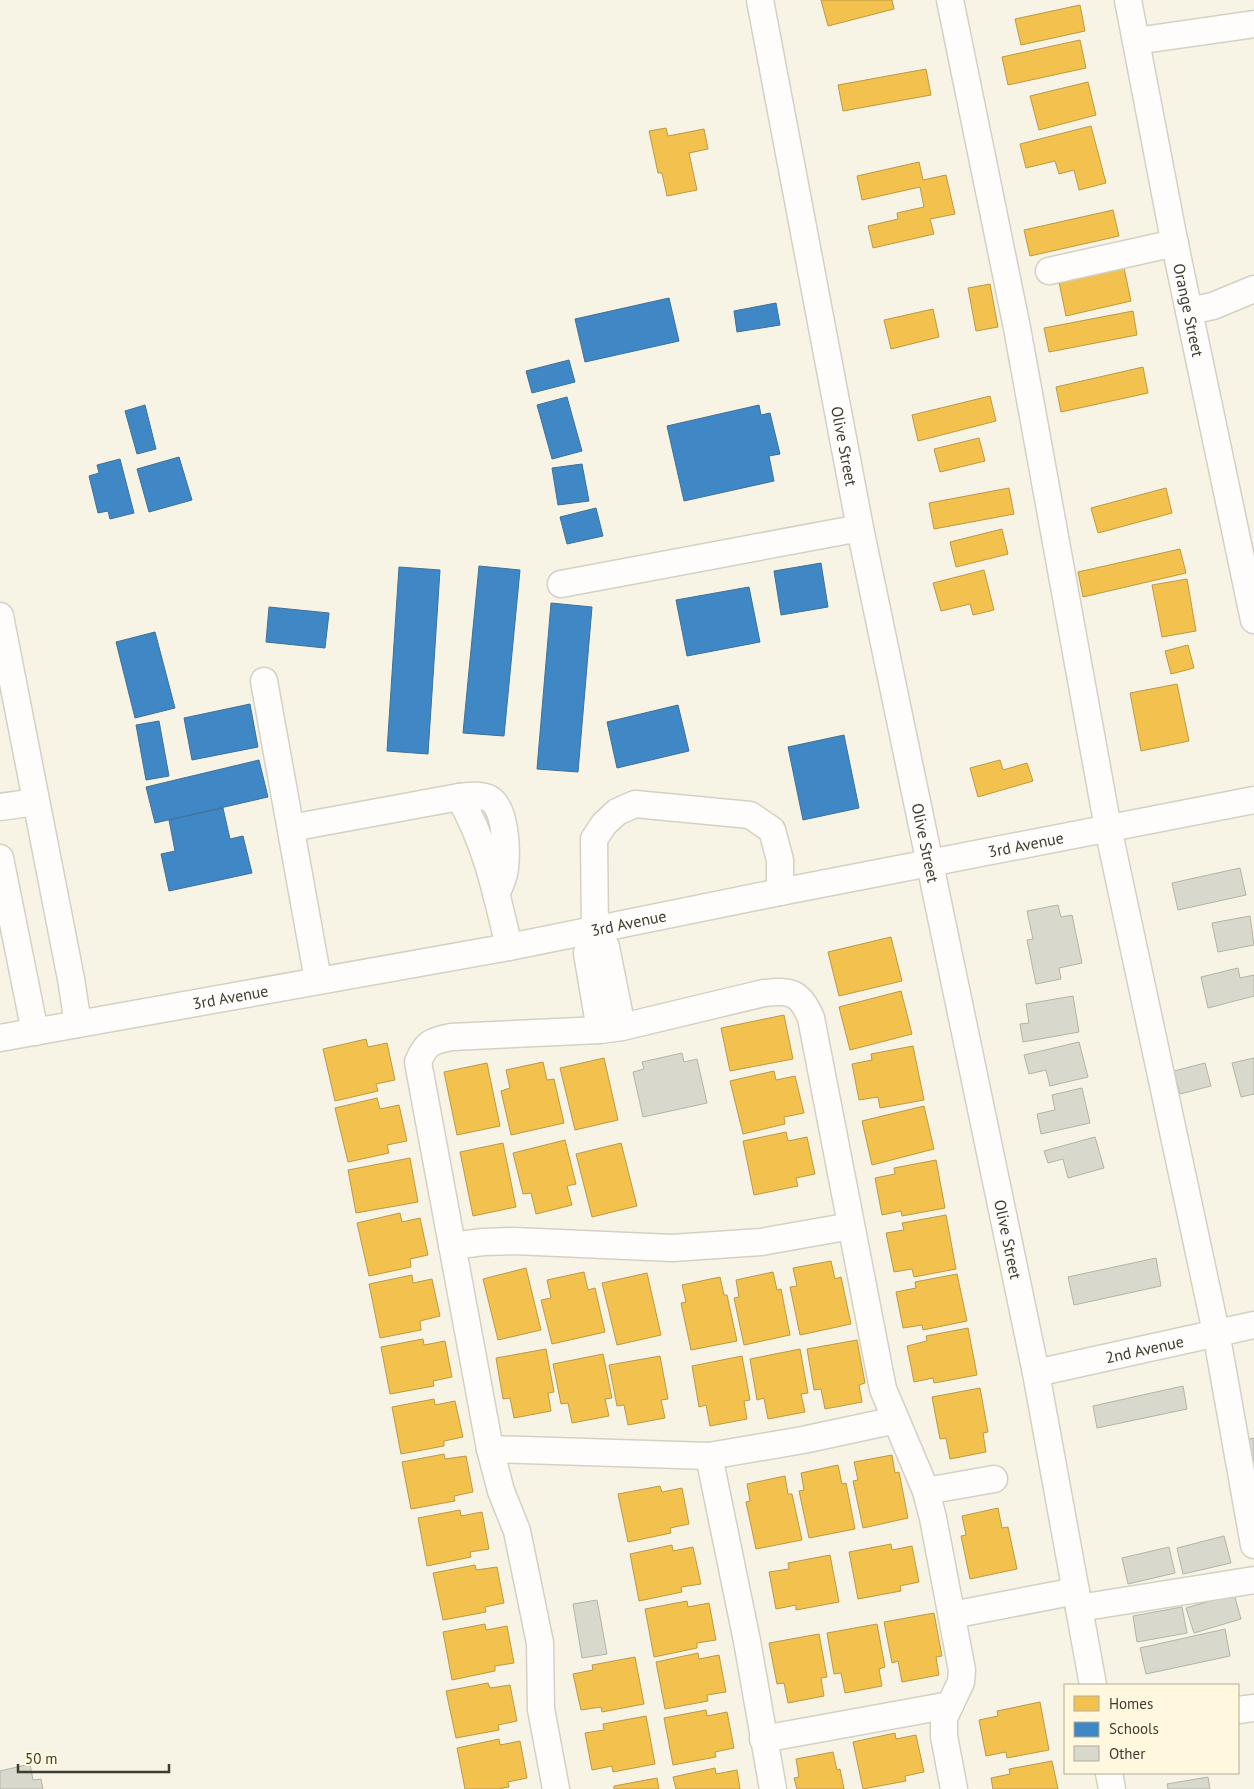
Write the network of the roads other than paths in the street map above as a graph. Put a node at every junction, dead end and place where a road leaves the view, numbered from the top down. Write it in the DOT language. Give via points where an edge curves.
graph roads {
  1 [pos="760,0"];
  2 [pos="950,0"];
  3 [pos="1128,0"];
  4 [pos="1254,24"];
  5 [pos="1136,41"];
  6 [pos="1174,243"];
  7 [pos="1049,271"];
  8 [pos="1254,289"];
  9 [pos="1189,311"];
  10 [pos="860,528"];
  11 [pos="561,584"];
  12 [pos="1253,615"];
  13 [pos="0,616"];
  14 [pos="264,680"];
  15 [pos="7,693"];
  16 [pos="1254,800"];
  17 [pos="36,802"];
  18 [pos="0,807"];
  19 [pos="291,828"];
  20 [pos="1108,828"];
  21 [pos="0,858"];
  22 [pos="929,864"];
  23 [pos="780,892"];
  24 [pos="596,930"];
  25 [pos="509,947"];
  26 [pos="318,980"];
  27 [pos="78,1024"];
  28 [pos="611,1028"];
  29 [pos="35,1032"];
  30 [pos="0,1038"];
  31 [pos="851,1226"];
  32 [pos="452,1246"];
  33 [pos="1254,1324"];
  34 [pos="1216,1332"];
  35 [pos="1036,1373"];
  36 [pos="896,1420"];
  37 [pos="490,1449"];
  38 [pos="709,1456"];
  39 [pos="994,1479"];
  40 [pos="926,1491"];
  41 [pos="1254,1545"];
  42 [pos="1254,1580"];
  43 [pos="1077,1599"];
  44 [pos="952,1615"];
  45 [pos="1093,1684"];
  46 [pos="950,1705"];
  47 [pos="1254,1708"];
  48 [pos="1239,1710"];
  49 [pos="763,1739"];
  50 [pos="1108,1774"];
  51 [pos="556,1789"];
  52 [pos="773,1789"];
  53 [pos="954,1789"];
  54 [pos="1112,1789"];
  1 -- 10 [label="street, Olive Street"];
  2 -- 20 [label="street" via="1019,338"];
  3 -- 5 [label="street, Orange Street"];
  4 -- 5 [label="street"];
  5 -- 6 [label="street, Orange Street"];
  6 -- 7 [label="street"];
  6 -- 9 [label="street, Orange Street"];
  8 -- 9 [label="street" via="1213,306"];
  9 -- 12 [label="street, Orange Street"];
  10 -- 11 [label="street"];
  10 -- 22 [label="street, Olive Street"];
  13 -- 15 [label="street"];
  14 -- 19 [label="street"];
  15 -- 17 [label="street"];
  16 -- 20 [label="street, 3rd Avenue"];
  17 -- 18 [label="street"];
  17 -- 27 [label="street"];
  19 -- 25 [label="street" via="459,797 489,798 498,805 502,818 505,861 502,883 496,894"];
  19 -- 26 [label="street"];
  20 -- 22 [label="street, 3rd Avenue"];
  20 -- 34 [label="street"];
  21 -- 29 [label="street"];
  22 -- 23 [label="street, 3rd Avenue"];
  22 -- 35 [label="street, Olive Street"];
  23 -- 24 [label="street, 3rd Avenue"];
  23 -- 24 [label="street" via="780,860 772,830 750,815 635,804 616,812 594,839"];
  24 -- 25 [label="street, 3rd Avenue"];
  24 -- 28 [label="street" via="587,953"];
  25 -- 26 [label="street, 3rd Avenue"];
  26 -- 27 [label="street, 3rd Avenue"];
  27 -- 29 [label="street, 3rd Avenue"];
  28 -- 31 [label="street" via="764,993 782,991 794,994 805,1004 811,1018"];
  28 -- 32 [label="street" via="451,1038 434,1041 424,1049 418,1062"];
  29 -- 30 [label="street, 3rd Avenue"];
  31 -- 32 [label="street" via="761,1242 672,1248 514,1241"];
  31 -- 36 [label="street" via="883,1389"];
  32 -- 37 [label="street"];
  33 -- 34 [label="street, 2nd Avenue"];
  34 -- 35 [label="street, 2nd Avenue"];
  34 -- 41 [label="street"];
  35 -- 43 [label="street, Olive Street"];
  36 -- 38 [label="street"];
  36 -- 40 [label="street"];
  37 -- 38 [label="street"];
  37 -- 51 [label="street" via="501,1491 517,1531 540,1643 541,1709"];
  38 -- 49 [label="street" via="747,1641"];
  39 -- 40 [label="street"];
  40 -- 44 [label="street"];
  42 -- 43 [label="street"];
  43 -- 44 [label="street"];
  43 -- 45 [label="street, Olive Street"];
  44 -- 46 [label="street" via="962,1670 961,1682"];
  46 -- 49 [label="street"];
  46 -- 53 [label="street" via="944,1718 944,1736"];
  47 -- 48 [label="street"];
  49 -- 52 [label="street"];
  50 -- 54 [label="street"];
}
